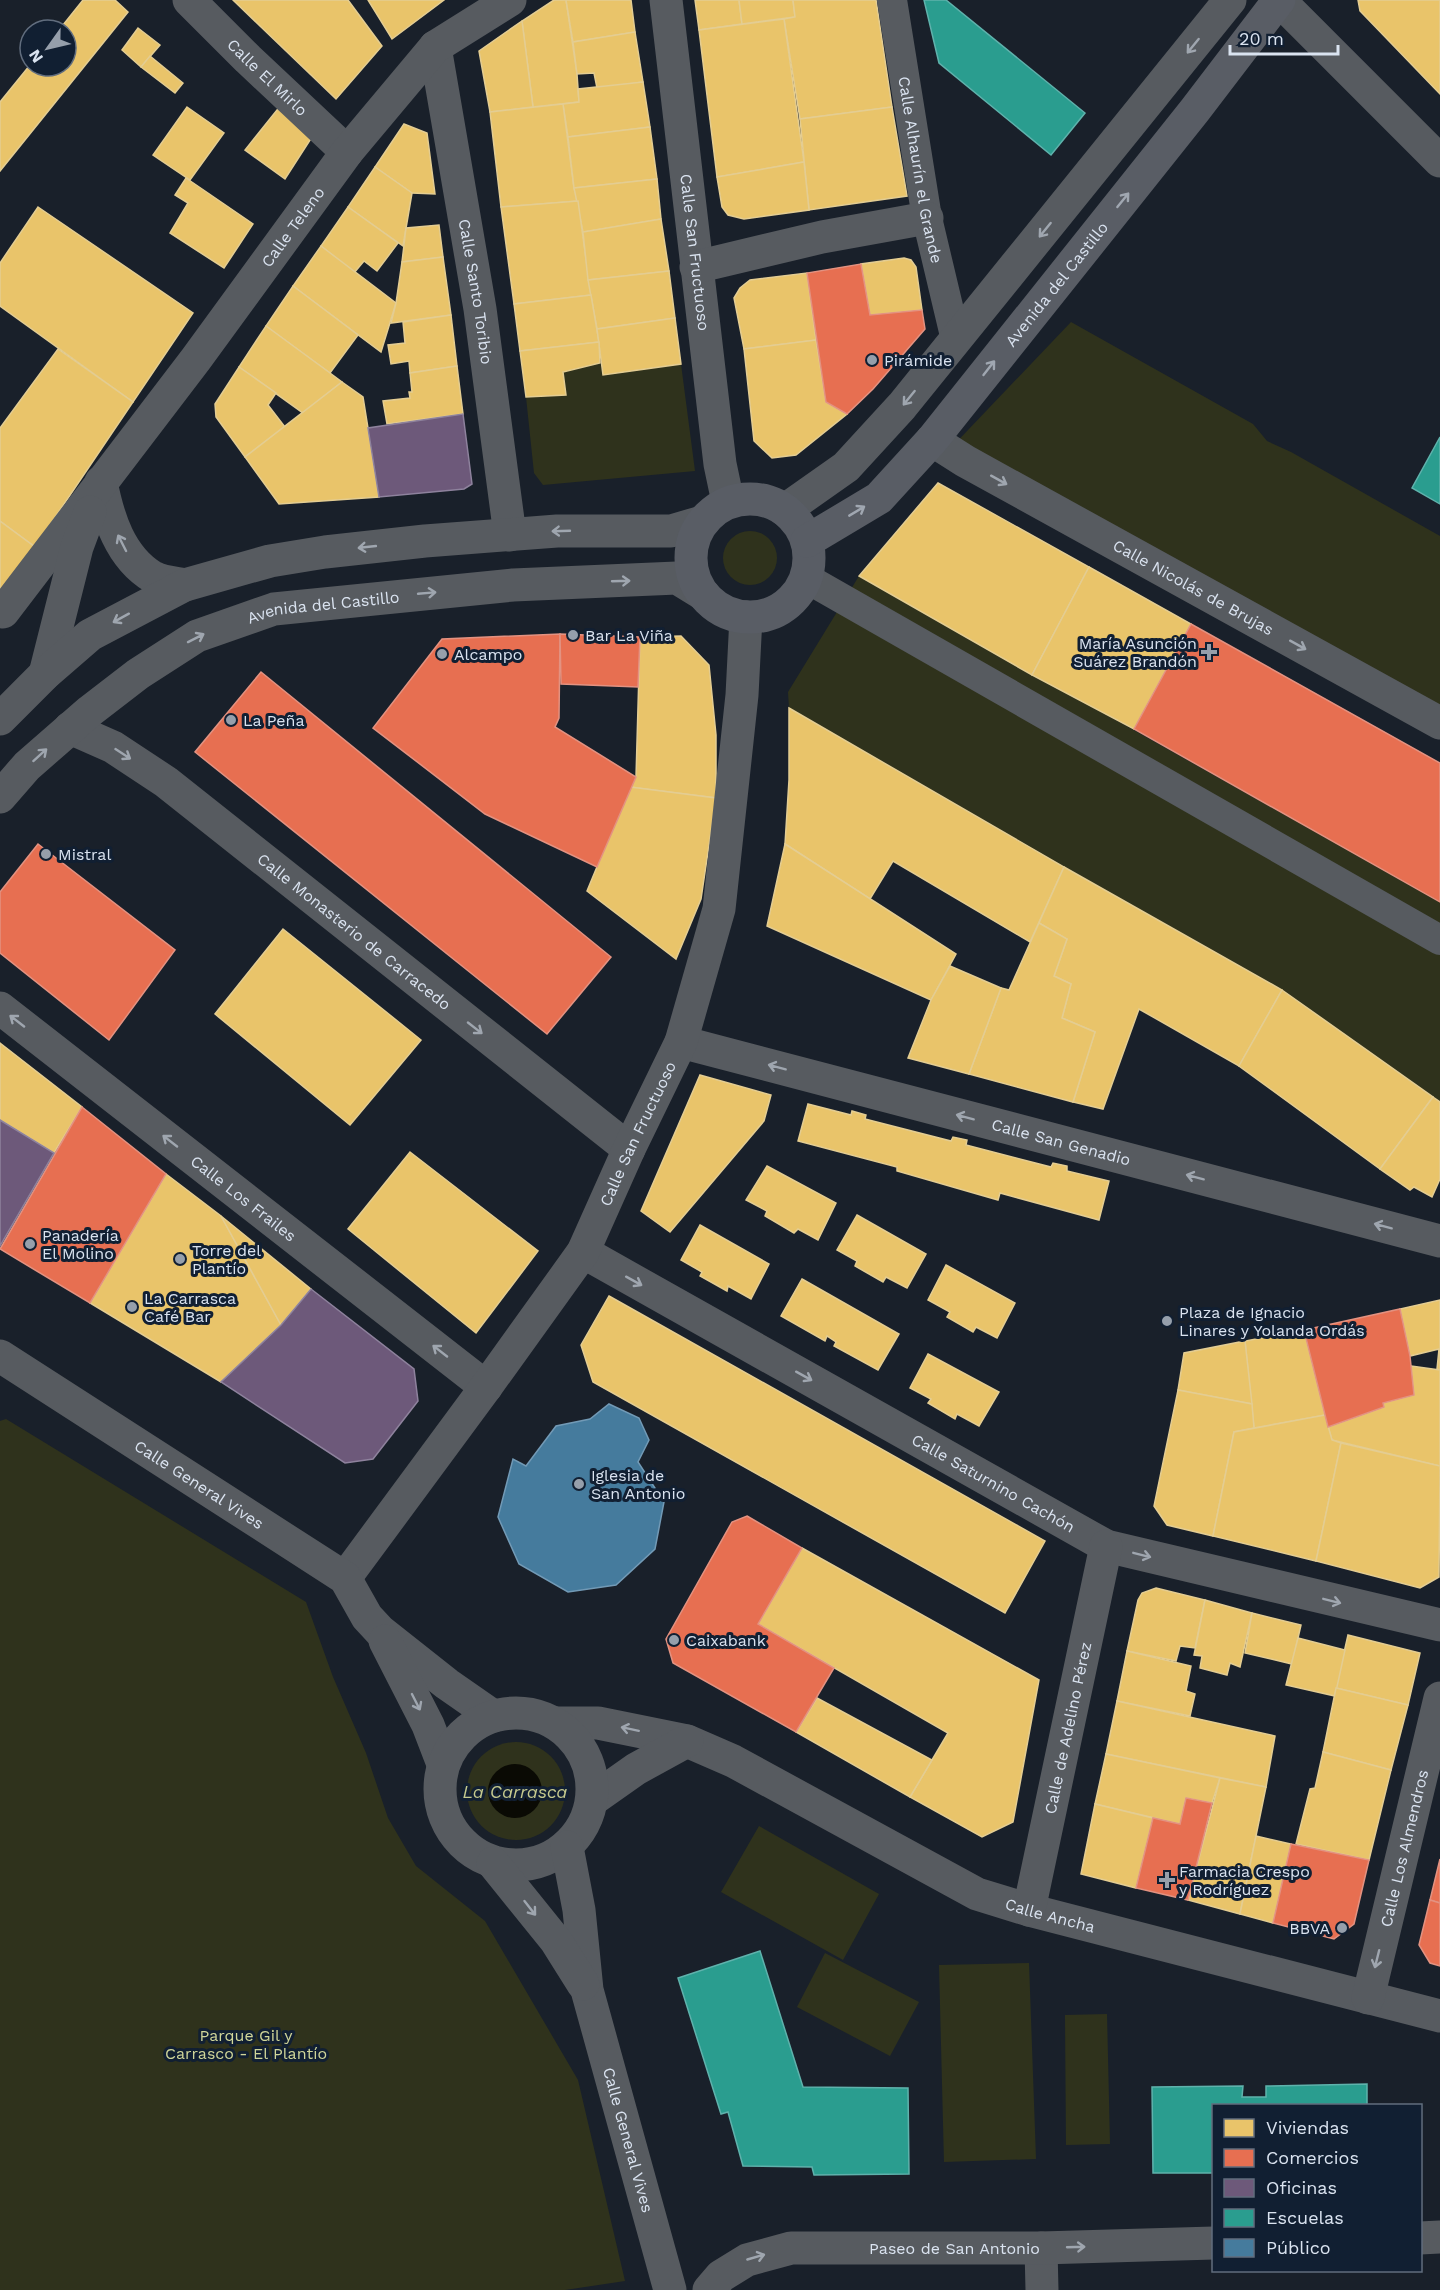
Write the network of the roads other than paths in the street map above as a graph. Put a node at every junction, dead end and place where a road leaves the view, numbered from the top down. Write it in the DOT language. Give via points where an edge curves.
graph roads {
  1 [pos="189,0"];
  2 [pos="510,0"];
  3 [pos="666,0"];
  4 [pos="892,0"];
  5 [pos="1230,0"];
  6 [pos="1279,0"];
  7 [pos="435,47"];
  8 [pos="347,152"];
  9 [pos="1440,161"];
  10 [pos="927,218"];
  11 [pos="696,267"];
  12 [pos="956,340"];
  13 [pos="940,446"];
  14 [pos="101,482"];
  15 [pos="728,502"];
  16 [pos="785,510"];
  17 [pos="702,522"];
  18 [pos="510,535"];
  19 [pos="807,541"];
  20 [pos="806,578"];
  21 [pos="185,585"];
  22 [pos="703,594"];
  23 [pos="3,612"];
  24 [pos="746,617"];
  25 [pos="45,674"];
  26 [pos="0,719"];
  27 [pos="1440,723"];
  28 [pos="70,728"];
  29 [pos="0,797"];
  30 [pos="1440,940"];
  31 [pos="0,1008"];
  32 [pos="681,1042"];
  33 [pos="629,1149"];
  34 [pos="1440,1241"];
  35 [pos="583,1252"];
  36 [pos="0,1356"];
  37 [pos="486,1387"];
  38 [pos="1106,1546"];
  39 [pos="345,1578"];
  40 [pos="1440,1625"];
  41 [pos="380,1631"];
  42 [pos="1440,1698"];
  43 [pos="493,1716"];
  44 [pos="556,1724"];
  45 [pos="687,1741"];
  46 [pos="443,1764"];
  47 [pos="592,1800"];
  48 [pos="567,1847"];
  49 [pos="493,1863"];
  50 [pos="1029,1910"];
  51 [pos="587,1990"];
  52 [pos="1368,1998"];
  53 [pos="1440,2016"];
  54 [pos="1440,2237"];
  55 [pos="1422,2238"];
  56 [pos="1212,2243"];
  57 [pos="1041,2248"];
  58 [pos="670,2290"];
  59 [pos="709,2290"];
  60 [pos="1042,2290"];
  1 -- 8 [label="street, Calle El Mirlo"];
  2 -- 7 [label="street, Calle Teleno"];
  3 -- 11 [label="street, Calle San Fructuoso"];
  4 -- 10 [label="street, Calle Alhaurín el Grande"];
  5 -- 12 [label="street, one-way"];
  6 -- 9 [label="street"];
  13 -- 6 [label="main road, Avenida del Castillo, one-way"];
  7 -- 8 [label="street, Calle Teleno"];
  7 -- 18 [label="street, Calle Santo Toribio" via="480,309"];
  8 -- 14 [label="street, Calle Teleno"];
  10 -- 11 [label="street" via="822,237"];
  10 -- 12 [label="street, Calle Alhaurín el Grande"];
  11 -- 15 [label="street, Calle San Fructuoso"];
  12 -- 16 [label="street, one-way" via="846,467"];
  19 -- 13 [label="main road, Avenida del Castillo, one-way" via="879,498"];
  13 -- 27 [label="street, Calle Nicolás de Brujas, one-way"];
  21 -- 14 [label="street, one-way" via="154,578 124,549 107,510"];
  14 -- 23 [label="street, Calle Teleno"];
  14 -- 25 [label="street, Calle Teleno" via="77,548"];
  15 -- 16 [label="main road" via="747,498 767,501"];
  15 -- 17 [label="main road"];
  16 -- 19 [label="main road"];
  17 -- 18 [label="street, one-way" via="671,531"];
  17 -- 22 [label="main road" via="691,558 694,577"];
  18 -- 21 [label="street, one-way" via="325,552 270,561"];
  19 -- 20 [label="main road" via="810,559"];
  20 -- 24 [label="main road" via="797,595 782,607 765,615"];
  20 -- 30 [label="street"];
  21 -- 25 [label="street, one-way" via="90,635"];
  22 -- 24 [label="main road" via="715,606"];
  28 -- 22 [label="street, Avenida del Castillo, one-way" via="138,674 197,636 274,609 513,585 677,578"];
  24 -- 32 [label="street, Calle San Fructuoso" via="742,695 718,909"];
  25 -- 26 [label="street"];
  29 -- 28 [label="street, Avenida del Castillo, one-way" via="27,766"];
  28 -- 33 [label="street, Calle Monasterio de Carracedo, one-way" via="113,747 166,782"];
  37 -- 31 [label="street, Calle Los Frailes, one-way"];
  32 -- 33 [label="street, Calle San Fructuoso"];
  34 -- 32 [label="street, Calle San Genadio, one-way"];
  33 -- 35 [label="street, Calle San Fructuoso"];
  35 -- 37 [label="street, Calle San Fructuoso"];
  35 -- 38 [label="street, Calle Saturnino Cachón, one-way"];
  36 -- 39 [label="street, Calle General Vives"];
  37 -- 39 [label="street, Calle San Fructuoso"];
  38 -- 40 [label="street, Calle Saturnino Cachón, one-way"];
  38 -- 50 [label="street, Calle de Adelino Pérez"];
  39 -- 41 [label="street, Calle General Vives" via="367,1617"];
  41 -- 43 [label="street, Calle General Vives"];
  41 -- 46 [label="street, Calle General Vives, one-way" via="428,1725"];
  42 -- 52 [label="street, Calle Los Almendros, one-way"];
  43 -- 44 [label="street" via="514,1712 536,1715"];
  43 -- 46 [label="street" via="463,1734"];
  45 -- 44 [label="street, Calle Ancha, one-way" via="598,1723"];
  44 -- 47 [label="street" via="573,1738 585,1757 592,1778"];
  45 -- 47 [label="street"];
  45 -- 50 [label="street, Calle Ancha" via="733,1761 977,1894"];
  46 -- 49 [label="street" via="443,1812 453,1834 471,1851"];
  47 -- 48 [label="street" via="588,1818"];
  48 -- 49 [label="street" via="532,1864"];
  48 -- 51 [label="street, Calle General Vives" via="579,1910"];
  49 -- 51 [label="street, Calle General Vives, one-way" via="556,1941"];
  50 -- 52 [label="street, Calle Ancha"];
  51 -- 58 [label="street, Calle General Vives"];
  52 -- 53 [label="street, Calle Ancha"];
  54 -- 55 [label="street"];
  57 -- 56 [label="street, Paseo de San Antonio, one-way"];
  59 -- 57 [label="street, Paseo de San Antonio, one-way" via="721,2276 747,2260 791,2248"];
  57 -- 60 [label="street"];
}
